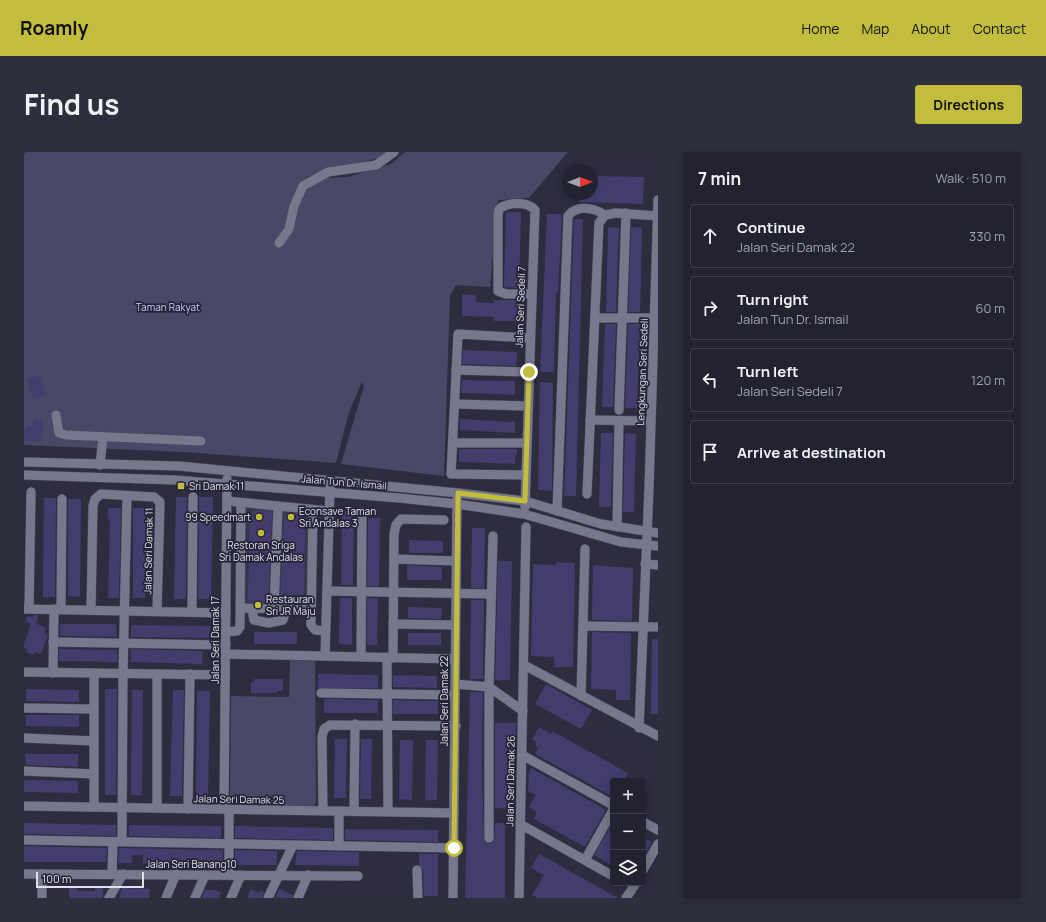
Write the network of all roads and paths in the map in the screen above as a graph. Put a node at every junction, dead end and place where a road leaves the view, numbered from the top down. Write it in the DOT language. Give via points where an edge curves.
graph roads {
  1 [pos="394,152"];
  2 [pos="658,200"];
  3 [pos="626,213"];
  4 [pos="604,214"];
  5 [pos="658,216"];
  6 [pos="279,243"];
  7 [pos="657,286"];
  8 [pos="531,294"];
  9 [pos="595,318"];
  10 [pos="622,318"];
  11 [pos="655,318"];
  12 [pos="530,338"];
  13 [pos="656,340"];
  14 [pos="456,370"];
  15 [pos="656,370"];
  16 [pos="529,372"];
  17 [pos="655,397"];
  18 [pos="455,404"];
  19 [pos="527,406"];
  20 [pos="619,410"];
  21 [pos="56,415"];
  22 [pos="590,420"];
  23 [pos="619,421"];
  24 [pos="651,421"];
  25 [pos="103,437"];
  26 [pos="201,441"];
  27 [pos="453,443"];
  28 [pos="526,443"];
  29 [pos="654,458"];
  30 [pos="24,462"];
  31 [pos="100,465"];
  32 [pos="227,471"];
  33 [pos="24,475"];
  34 [pos="525,475"];
  35 [pos="330,481"];
  36 [pos="227,484"];
  37 [pos="654,488"];
  38 [pos="31,492"];
  39 [pos="330,492"];
  40 [pos="458,493"];
  41 [pos="587,494"];
  42 [pos="127,496"];
  43 [pos="193,497"];
  44 [pos="62,499"];
  45 [pos="227,501"];
  46 [pos="525,501"];
  47 [pos="241,503"];
  48 [pos="457,504"];
  49 [pos="278,507"];
  50 [pos="313,510"];
  51 [pos="329,511"];
  52 [pos="557,511"];
  53 [pos="362,512"];
  54 [pos="524,514"];
  55 [pos="648,516"];
  56 [pos="658,517"];
  57 [pos="444,520"];
  58 [pos="526,527"];
  59 [pos="616,527"];
  60 [pos="647,532"];
  61 [pos="658,533"];
  62 [pos="493,536"];
  63 [pos="646,545"];
  64 [pos="658,546"];
  65 [pos="27,548"];
  66 [pos="586,549"];
  67 [pos="394,559"];
  68 [pos="456,561"];
  69 [pos="645,564"];
  70 [pos="658,565"];
  71 [pos="327,591"];
  72 [pos="361,592"];
  73 [pos="393,592"];
  74 [pos="455,593"];
  75 [pos="491,594"];
  76 [pos="241,608"];
  77 [pos="26,609"];
  78 [pos="57,609"];
  79 [pos="252,609"];
  80 [pos="274,609"];
  81 [pos="286,609"];
  82 [pos="91,610"];
  83 [pos="124,610"];
  84 [pos="311,610"];
  85 [pos="157,611"];
  86 [pos="192,612"];
  87 [pos="226,612"];
  88 [pos="393,624"];
  89 [pos="455,625"];
  90 [pos="583,626"];
  91 [pos="644,626"];
  92 [pos="658,626"];
  93 [pos="325,631"];
  94 [pos="226,632"];
  95 [pos="53,642"];
  96 [pos="123,642"];
  97 [pos="226,650"];
  98 [pos="325,656"];
  99 [pos="361,657"];
  100 [pos="390,658"];
  101 [pos="455,659"];
  102 [pos="524,665"];
  103 [pos="24,672"];
  104 [pos="53,673"];
  105 [pos="94,673"];
  106 [pos="123,674"];
  107 [pos="157,674"];
  108 [pos="190,674"];
  109 [pos="225,675"];
  110 [pos="455,684"];
  111 [pos="488,687"];
  112 [pos="321,693"];
  113 [pos="387,694"];
  114 [pos="456,695"];
  115 [pos="581,696"];
  116 [pos="24,708"];
  117 [pos="94,709"];
  118 [pos="523,711"];
  119 [pos="355,724"];
  120 [pos="387,726"];
  121 [pos="456,726"];
  122 [pos="639,728"];
  123 [pos="658,736"];
  124 [pos="24,738"];
  125 [pos="94,741"];
  126 [pos="522,755"];
  127 [pos="24,772"];
  128 [pos="94,774"];
  129 [pos="610,803"];
  130 [pos="24,806"];
  131 [pos="94,807"];
  132 [pos="123,808"];
  133 [pos="157,808"];
  134 [pos="188,809"];
  135 [pos="227,809"];
  136 [pos="323,811"];
  137 [pos="339,811"];
  138 [pos="354,811"];
  139 [pos="388,812"];
  140 [pos="454,813"];
  141 [pos="611,814"];
  142 [pos="520,824"];
  143 [pos="646,824"];
  144 [pos="658,830"];
  145 [pos="489,838"];
  146 [pos="24,840"];
  147 [pos="118,842"];
  148 [pos="229,844"];
  149 [pos="658,844"];
  150 [pos="293,845"];
  151 [pos="339,846"];
  152 [pos="454,848"];
  153 [pos="585,860"];
  154 [pos="646,865"];
  155 [pos="417,870"];
  156 [pos="24,874"];
  157 [pos="112,874"];
  158 [pos="122,874"];
  159 [pos="176,874"];
  160 [pos="610,874"];
  161 [pos="205,875"];
  162 [pos="229,875"];
  163 [pos="241,875"];
  164 [pos="278,875"];
  165 [pos="308,875"];
  166 [pos="358,876"];
  167 [pos="42,878"];
  168 [pos="631,886"];
  169 [pos="42,898"];
  170 [pos="109,898"];
  171 [pos="166,898"];
  172 [pos="195,898"];
  173 [pos="231,898"];
  174 [pos="268,898"];
  175 [pos="298,898"];
  176 [pos="418,898"];
  177 [pos="453,898"];
  178 [pos="520,898"];
  179 [pos="626,898"];
  1 -- 6 [label="street" via="376,165 328,172 303,186 294,206 289,229"];
  2 -- 5 [label="street, Lengkungan Seri Sedeli"];
  3 -- 4 [label="street"];
  3 -- 5 [label="street"];
  3 -- 10 [label="street"];
  4 -- 9 [label="street" via="599,223"];
  4 -- 52 [label="street" via="598,210 579,208 568,216"];
  5 -- 7 [label="street, Lengkungan Seri Sedeli"];
  7 -- 11 [label="street, Lengkungan Seri Sedeli"];
  8 -- 8 [label="street, Jalan Seri Sedeli 7" via="535,210 529,205 511,204 499,209 498,215 498,291 506,294"];
  8 -- 12 [label="street, Jalan Seri Sedeli 7"];
  9 -- 10 [label="street"];
  9 -- 22 [label="street"];
  10 -- 11 [label="street"];
  10 -- 20 [label="street"];
  11 -- 13 [label="street, Lengkungan Seri Sedeli"];
  12 -- 14 [label="street" via="458,334"];
  12 -- 16 [label="street, Jalan Seri Sedeli 7"];
  13 -- 15 [label="street, Lengkungan Seri Sedeli"];
  14 -- 16 [label="street"];
  14 -- 18 [label="street"];
  15 -- 17 [label="street, Lengkungan Seri Sedeli"];
  16 -- 19 [label="street, Jalan Seri Sedeli 7"];
  17 -- 24 [label="street, Lengkungan Seri Sedeli"];
  18 -- 19 [label="street"];
  18 -- 27 [label="street"];
  19 -- 28 [label="street, Jalan Seri Sedeli 7"];
  21 -- 25 [label="street" via="59,433"];
  22 -- 23 [label="street"];
  22 -- 41 [label="street"];
  23 -- 24 [label="street"];
  23 -- 59 [label="street"];
  24 -- 29 [label="street, Lengkungan Seri Sedeli"];
  25 -- 26 [label="street"];
  25 -- 31 [label="street"];
  27 -- 28 [label="street"];
  27 -- 34 [label="street" via="451,474"];
  28 -- 34 [label="street, Jalan Seri Sedeli 7"];
  29 -- 37 [label="street, Lengkungan Seri Sedeli"];
  30 -- 31 [label="street, Jalan Tun Dr. Ismail"];
  31 -- 32 [label="street, Jalan Tun Dr. Ismail" via="179,466"];
  32 -- 35 [label="street, Jalan Tun Dr. Ismail"];
  32 -- 36 [label="street, Jalan Seri Damak 17"];
  33 -- 36 [label="street, Jalan Tun Dr. Ismail"];
  34 -- 46 [label="street, Jalan Seri Sedeli 7"];
  35 -- 39 [label="street"];
  35 -- 40 [label="street, Jalan Tun Dr. Ismail"];
  36 -- 39 [label="street, Jalan Tun Dr. Ismail"];
  36 -- 45 [label="street, Jalan Seri Damak 17"];
  37 -- 55 [label="street, Lengkungan Seri Sedeli"];
  38 -- 65 [label="street"];
  39 -- 48 [label="street, Jalan Tun Dr. Ismail"];
  39 -- 51 [label="street"];
  40 -- 46 [label="street, Jalan Tun Dr. Ismail"];
  40 -- 48 [label="street, Jalan Seri Damak 22"];
  42 -- 82 [label="street, Jalan Seri Damak 11" via="101,494 95,498"];
  42 -- 83 [label="street"];
  42 -- 85 [label="street, Jalan Seri Damak 11" via="154,497 160,502"];
  43 -- 86 [label="street"];
  44 -- 78 [label="street"];
  45 -- 47 [label="street"];
  45 -- 87 [label="street, Jalan Seri Damak 17"];
  46 -- 52 [label="street, Jalan Tun Dr. Ismail"];
  46 -- 54 [label="street, Jalan Seri Sedeli 7"];
  47 -- 49 [label="street"];
  47 -- 76 [label="street"];
  48 -- 54 [label="street, Jalan Tun Dr. Ismail"];
  48 -- 68 [label="street, Jalan Seri Damak 22"];
  49 -- 50 [label="street"];
  49 -- 80 [label="street"];
  50 -- 51 [label="street"];
  50 -- 84 [label="street"];
  51 -- 71 [label="street"];
  52 -- 59 [label="street, Jalan Tun Dr. Ismail"];
  53 -- 72 [label="street"];
  54 -- 63 [label="street, Jalan Tun Dr. Ismail" via="616,541"];
  55 -- 56 [label="street"];
  55 -- 60 [label="street, Lengkungan Seri Sedeli"];
  57 -- 67 [label="street" via="401,519 396,524 394,534"];
  58 -- 102 [label="street, Jalan Seri Damak 26"];
  59 -- 60 [label="street, Jalan Tun Dr. Ismail"];
  60 -- 61 [label="street, Jalan Tun Dr. Ismail"];
  60 -- 63 [label="street, Lengkungan Seri Sedeli"];
  62 -- 75 [label="street"];
  63 -- 64 [label="street, Jalan Tun Dr. Ismail"];
  63 -- 69 [label="street, Lengkungan Seri Sedeli"];
  65 -- 77 [label="street"];
  66 -- 90 [label="street"];
  67 -- 68 [label="street"];
  67 -- 73 [label="street"];
  68 -- 74 [label="street, Jalan Seri Damak 22"];
  69 -- 70 [label="street"];
  69 -- 91 [label="street, Lengkungan Seri Sedeli"];
  71 -- 72 [label="street"];
  71 -- 93 [label="street"];
  72 -- 73 [label="street"];
  72 -- 99 [label="street"];
  73 -- 74 [label="street"];
  73 -- 88 [label="street"];
  74 -- 75 [label="street"];
  74 -- 89 [label="street, Jalan Seri Damak 22"];
  75 -- 111 [label="street"];
  76 -- 79 [label="street"];
  76 -- 94 [label="street" via="238,629"];
  77 -- 78 [label="street"];
  78 -- 82 [label="street"];
  78 -- 95 [label="street"];
  79 -- 80 [label="street"];
  79 -- 81 [label="street" via="254,620 269,623 283,620"];
  80 -- 81 [label="street"];
  81 -- 84 [label="street"];
  82 -- 83 [label="street"];
  83 -- 85 [label="street"];
  83 -- 96 [label="street"];
  84 -- 93 [label="street" via="312,628"];
  85 -- 86 [label="street"];
  86 -- 87 [label="street"];
  87 -- 94 [label="street, Jalan Seri Damak 17"];
  88 -- 89 [label="street"];
  88 -- 100 [label="street"];
  89 -- 101 [label="street, Jalan Seri Damak 22"];
  90 -- 91 [label="street"];
  90 -- 115 [label="street"];
  91 -- 92 [label="street"];
  91 -- 122 [label="street, Lengkungan Seri Sedeli"];
  93 -- 98 [label="street"];
  94 -- 97 [label="street, Jalan Seri Damak 17"];
  95 -- 96 [label="street"];
  95 -- 104 [label="street"];
  96 -- 97 [label="street"];
  96 -- 106 [label="street"];
  97 -- 98 [label="street"];
  97 -- 109 [label="street, Jalan Seri Damak 17"];
  98 -- 99 [label="street"];
  99 -- 100 [label="street"];
  100 -- 101 [label="street"];
  100 -- 113 [label="street"];
  101 -- 110 [label="street, Jalan Seri Damak 22"];
  102 -- 115 [label="street"];
  102 -- 118 [label="street, Jalan Seri Damak 26"];
  103 -- 104 [label="street"];
  104 -- 105 [label="street"];
  105 -- 106 [label="street"];
  105 -- 117 [label="street"];
  106 -- 107 [label="street"];
  106 -- 132 [label="street"];
  107 -- 108 [label="street"];
  107 -- 133 [label="street"];
  108 -- 109 [label="street"];
  108 -- 134 [label="street"];
  109 -- 135 [label="street, Jalan Seri Damak 17"];
  110 -- 111 [label="street"];
  110 -- 114 [label="street, Jalan Seri Damak 22"];
  111 -- 118 [label="street"];
  111 -- 145 [label="street"];
  112 -- 113 [label="street"];
  113 -- 114 [label="street"];
  113 -- 120 [label="street"];
  114 -- 121 [label="street, Jalan Seri Damak 22"];
  115 -- 122 [label="street"];
  116 -- 117 [label="street"];
  117 -- 125 [label="street"];
  118 -- 126 [label="street, Jalan Seri Damak 26"];
  119 -- 120 [label="street"];
  119 -- 136 [label="street" via="330,725 324,729"];
  119 -- 138 [label="street"];
  120 -- 121 [label="street"];
  120 -- 139 [label="street"];
  121 -- 140 [label="street, Jalan Seri Damak 22"];
  122 -- 123 [label="street"];
  124 -- 125 [label="street"];
  125 -- 128 [label="street"];
  126 -- 129 [label="street"];
  126 -- 142 [label="street, Jalan Seri Damak 26"];
  127 -- 128 [label="street"];
  128 -- 131 [label="street"];
  130 -- 131 [label="street, Jalan Seri Damak 25"];
  131 -- 132 [label="street, Jalan Seri Damak 25"];
  132 -- 133 [label="street, Jalan Seri Damak 25"];
  132 -- 147 [label="street"];
  133 -- 134 [label="street, Jalan Seri Damak 25"];
  134 -- 135 [label="street, Jalan Seri Damak 25"];
  135 -- 136 [label="street, Jalan Seri Damak 25"];
  135 -- 148 [label="street, Jalan Seri Damak 17"];
  136 -- 137 [label="street, Jalan Seri Damak 25"];
  137 -- 138 [label="street, Jalan Seri Damak 25"];
  137 -- 151 [label="street"];
  138 -- 139 [label="street, Jalan Seri Damak 25"];
  139 -- 140 [label="street, Jalan Seri Damak 25"];
  140 -- 152 [label="street, Jalan Seri Damak 22"];
  141 -- 153 [label="street"];
  142 -- 153 [label="street"];
  142 -- 178 [label="street, Jalan Seri Damak 26"];
  143 -- 144 [label="street"];
  146 -- 147 [label="street"];
  147 -- 148 [label="street"];
  147 -- 157 [label="street"];
  148 -- 150 [label="street"];
  148 -- 162 [label="street, Jalan Seri Damak 17"];
  149 -- 154 [label="street"];
  150 -- 151 [label="street"];
  150 -- 164 [label="street"];
  151 -- 152 [label="street"];
  152 -- 177 [label="street, Jalan Seri Damak 22"];
  153 -- 160 [label="street"];
  155 -- 176 [label="street"];
  156 -- 167 [label="street, Jalan Seri Banang10"];
  157 -- 158 [label="street, Jalan Seri Banang10"];
  157 -- 167 [label="street, Jalan Seri Banang10"];
  158 -- 159 [label="street, Jalan Seri Banang10"];
  158 -- 170 [label="street"];
  159 -- 161 [label="street, Jalan Seri Banang10"];
  159 -- 171 [label="street"];
  161 -- 162 [label="street, Jalan Seri Banang10"];
  161 -- 172 [label="street"];
  162 -- 163 [label="street, Jalan Seri Banang10"];
  163 -- 164 [label="street, Jalan Seri Banang10"];
  163 -- 173 [label="street"];
  164 -- 165 [label="street, Jalan Seri Banang10"];
  164 -- 174 [label="street"];
  165 -- 166 [label="street, Jalan Seri Banang10"];
  165 -- 175 [label="street"];
  167 -- 169 [label="street"];
  168 -- 179 [label="street"];
}
